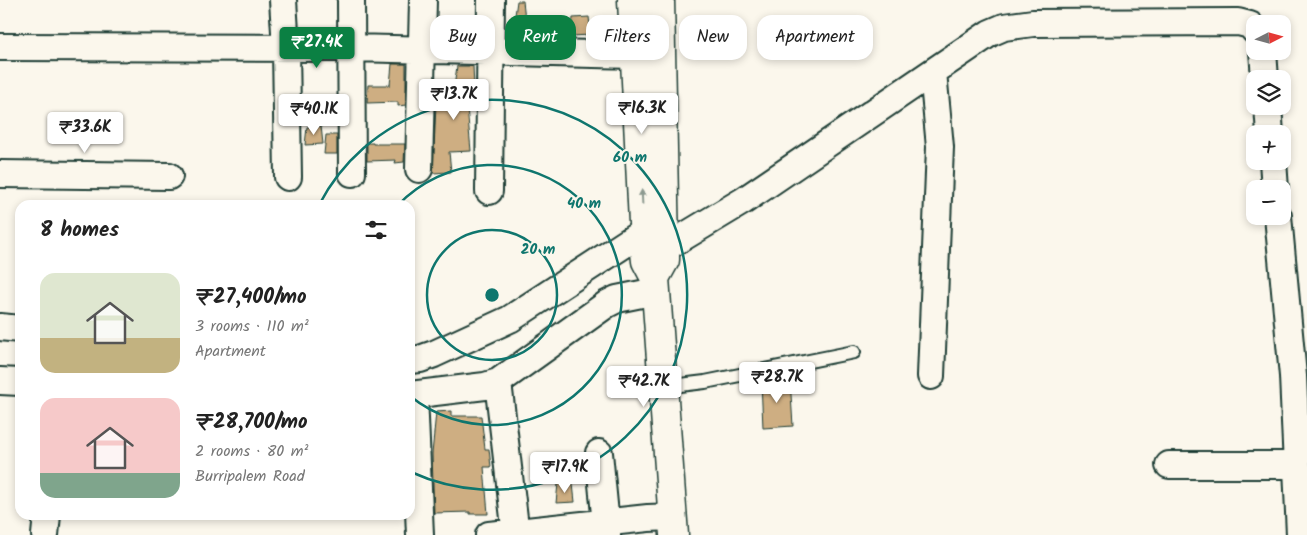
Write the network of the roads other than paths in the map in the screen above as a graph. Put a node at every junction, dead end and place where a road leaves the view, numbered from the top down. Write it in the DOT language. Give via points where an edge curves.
graph roads {
  1 [pos="283,0"];
  2 [pos="351,0"];
  3 [pos="423,0"];
  4 [pos="492,0"];
  5 [pos="632,0"];
  6 [pos="660,0"];
  7 [pos="491,15"];
  8 [pos="633,15"];
  9 [pos="1246,24"];
  10 [pos="0,47"];
  11 [pos="286,48"];
  12 [pos="352,48"];
  13 [pos="422,50"];
  14 [pos="430,50"];
  15 [pos="495,52"];
  16 [pos="586,54"];
  17 [pos="490,60"];
  18 [pos="634,60"];
  19 [pos="933,72"];
  20 [pos="419,169"];
  21 [pos="352,173"];
  22 [pos="0,174"];
  23 [pos="169,176"];
  24 [pos="288,177"];
  25 [pos="489,191"];
  26 [pos="1279,225"];
  27 [pos="644,232"];
  28 [pos="665,248"];
  29 [pos="656,284"];
  30 [pos="0,328"];
  31 [pos="15,329"];
  32 [pos="854,352"];
  33 [pos="415,360"];
  34 [pos="931,376"];
  35 [pos="1300,376"];
  36 [pos="0,381"];
  37 [pos="15,382"];
  38 [pos="498,382"];
  39 [pos="664,387"];
  40 [pos="415,395"];
  41 [pos="415,448"];
  42 [pos="599,453"];
  43 [pos="1169,465"];
  44 [pos="1297,465"];
  45 [pos="46,520"];
  46 [pos="639,525"];
  47 [pos="516,534"];
  48 [pos="45,535"];
  49 [pos="420,535"];
  50 [pos="489,535"];
  51 [pos="1300,535"];
  1 -- 11 [label="street"];
  2 -- 12 [label="street"];
  3 -- 13 [label="street"];
  4 -- 7 [label="street"];
  5 -- 8 [label="main road"];
  6 -- 28 [label="main road"];
  9 -- 19 [label="street" via="1033,23 1004,27"];
  10 -- 11 [label="street"];
  11 -- 12 [label="street"];
  11 -- 24 [label="street"];
  12 -- 13 [label="street"];
  12 -- 21 [label="street"];
  13 -- 14 [label="street"];
  13 -- 20 [label="street"];
  15 -- 16 [label="street"];
  17 -- 25 [label="street"];
  27 -- 18 [label="main road, one-way"];
  19 -- 28 [label="street" via="743,200"];
  19 -- 34 [label="street" via="940,148"];
  22 -- 23 [label="street"];
  26 -- 35 [label="street"];
  27 -- 29 [label="main road" via="646,261"];
  27 -- 33 [label="street" via="510,319"];
  28 -- 29 [label="main road" via="665,260"];
  29 -- 38 [label="street" via="607,304"];
  29 -- 39 [label="main road"];
  30 -- 31 [label="street"];
  32 -- 39 [label="lane" via="706,382"];
  35 -- 44 [label="street"];
  36 -- 37 [label="street"];
  38 -- 40 [label="street"];
  38 -- 47 [label="street"];
  39 -- 46 [label="main road"];
  41 -- 49 [label="street"];
  42 -- 46 [label="street"];
  43 -- 44 [label="street"];
  44 -- 51 [label="street"];
  45 -- 48 [label="street"];
  46 -- 47 [label="street"];
  47 -- 50 [label="street"];
}
